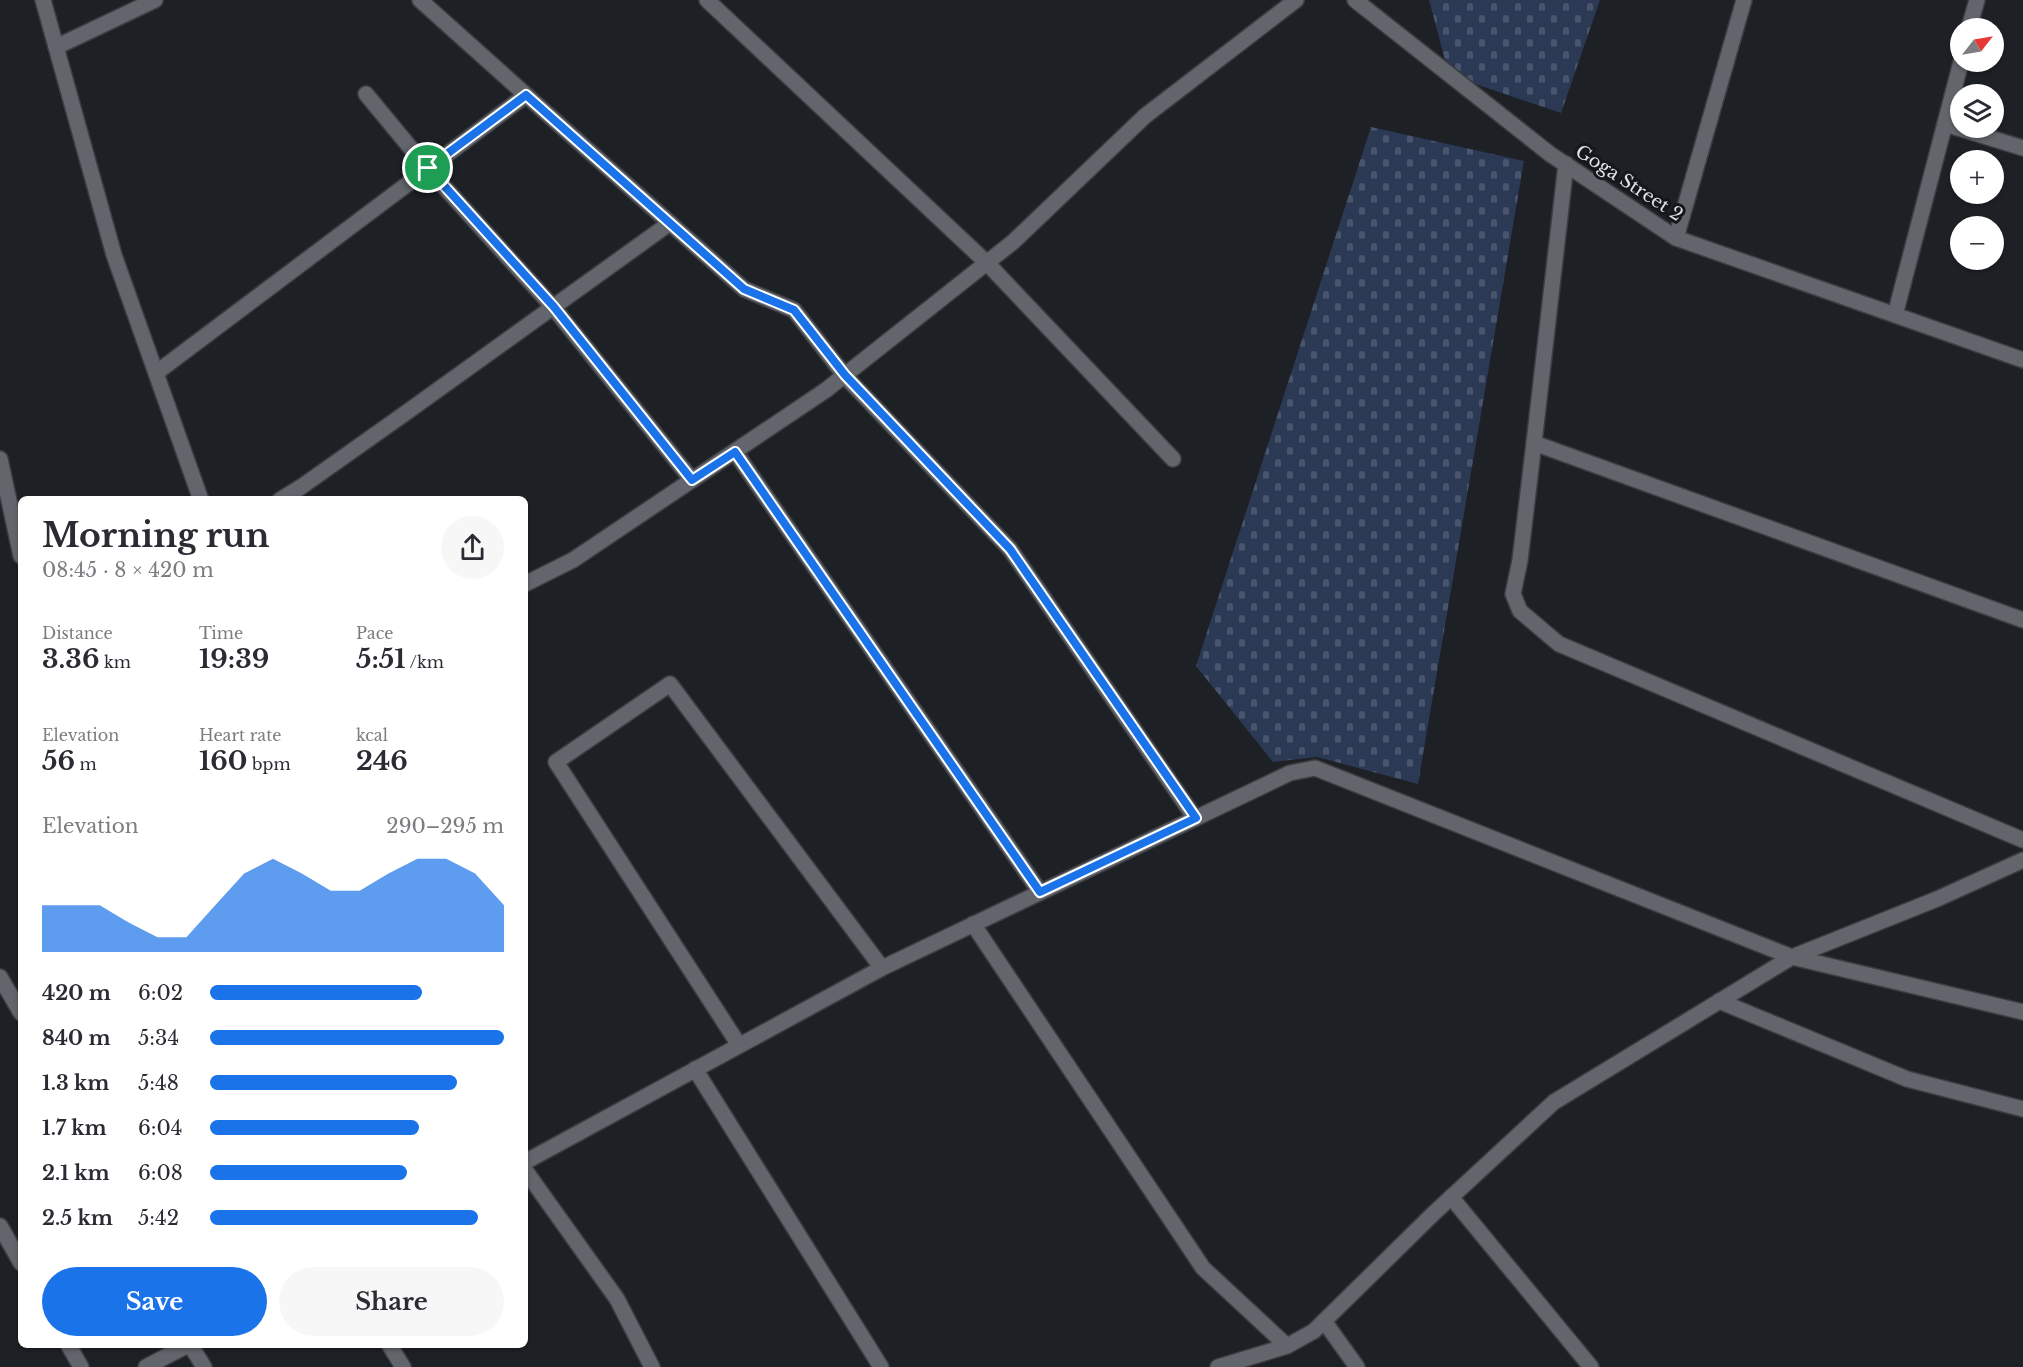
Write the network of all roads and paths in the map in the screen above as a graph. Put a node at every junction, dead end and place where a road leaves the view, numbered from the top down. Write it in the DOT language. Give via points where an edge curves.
graph roads {
  1 [pos="43,0"];
  2 [pos="155,0"];
  3 [pos="420,0"];
  4 [pos="707,0"];
  5 [pos="1296,0"];
  6 [pos="1355,0"];
  7 [pos="1744,0"];
  8 [pos="1977,0"];
  9 [pos="1972,18"];
  10 [pos="56,47"];
  11 [pos="1958,72"];
  12 [pos="366,94"];
  13 [pos="526,95"];
  14 [pos="1945,124"];
  15 [pos="2023,148"];
  16 [pos="1566,164"];
  17 [pos="428,168"];
  18 [pos="670,223"];
  19 [pos="1676,238"];
  20 [pos="987,263"];
  21 [pos="554,307"];
  22 [pos="1895,315"];
  23 [pos="2023,360"];
  24 [pos="156,373"];
  25 [pos="845,375"];
  26 [pos="1534,443"];
  27 [pos="735,452"];
  28 [pos="0,459"];
  29 [pos="1173,459"];
  30 [pos="692,480"];
  31 [pos="200,496"];
  32 [pos="286,496"];
  33 [pos="18,542"];
  34 [pos="528,583"];
  35 [pos="2023,620"];
  36 [pos="1196,818"];
  37 [pos="2023,840"];
  38 [pos="2023,860"];
  39 [pos="1040,892"];
  40 [pos="973,924"];
  41 [pos="1792,957"];
  42 [pos="882,968"];
  43 [pos="0,977"];
  44 [pos="1719,1001"];
  45 [pos="18,1008"];
  46 [pos="2023,1012"];
  47 [pos="739,1045"];
  48 [pos="695,1069"];
  49 [pos="2023,1109"];
  50 [pos="528,1160"];
  51 [pos="528,1174"];
  52 [pos="1451,1197"];
  53 [pos="0,1227"];
  54 [pos="18,1258"];
  55 [pos="1324,1321"];
  56 [pos="1287,1346"];
  57 [pos="70,1348"];
  58 [pos="182,1348"];
  59 [pos="192,1348"];
  60 [pos="391,1348"];
  61 [pos="81,1367"];
  62 [pos="146,1367"];
  63 [pos="204,1367"];
  64 [pos="403,1367"];
  65 [pos="652,1367"];
  66 [pos="881,1367"];
  67 [pos="1218,1367"];
  68 [pos="1357,1367"];
  69 [pos="1591,1367"];
  1 -- 10 [label="street"];
  2 -- 10 [label="street"];
  3 -- 13 [label="street"];
  4 -- 20 [label="street"];
  5 -- 20 [label="street" via="1145,116"];
  6 -- 16 [label="street, Goga Street 2"];
  7 -- 19 [label="street"];
  8 -- 9 [label="street"];
  10 -- 24 [label="street" via="114,255"];
  11 -- 14 [label="street"];
  12 -- 17 [label="street"];
  13 -- 17 [label="street"];
  13 -- 18 [label="street"];
  14 -- 15 [label="street"];
  14 -- 22 [label="street"];
  16 -- 19 [label="street, Goga Street 2"];
  16 -- 26 [label="street"];
  17 -- 21 [label="street"];
  17 -- 24 [label="street"];
  18 -- 21 [label="street"];
  18 -- 25 [label="street" via="744,289 794,310"];
  19 -- 22 [label="street, Goga Street 2"];
  20 -- 25 [label="street"];
  20 -- 29 [label="street"];
  21 -- 30 [label="street"];
  21 -- 32 [label="street"];
  22 -- 23 [label="street, Goga Street 2"];
  24 -- 31 [label="street"];
  25 -- 27 [label="street"];
  25 -- 36 [label="street" via="1010,549"];
  26 -- 35 [label="street"];
  26 -- 37 [label="street" via="1513,594 1520,611 1559,644"];
  27 -- 30 [label="street"];
  27 -- 39 [label="street"];
  28 -- 33 [label="street"];
  30 -- 34 [label="street" via="573,561"];
  36 -- 39 [label="street"];
  36 -- 41 [label="street" via="1290,773 1315,768"];
  38 -- 41 [label="street" via="1937,900"];
  39 -- 40 [label="street"];
  40 -- 42 [label="street"];
  40 -- 56 [label="street" via="1203,1268"];
  41 -- 44 [label="street"];
  41 -- 46 [label="street"];
  42 -- 47 [label="street"];
  42 -- 47 [label="street" via="670,684 556,762"];
  43 -- 45 [label="street"];
  44 -- 49 [label="street" via="1907,1079"];
  44 -- 52 [label="street" via="1554,1102"];
  47 -- 48 [label="street"];
  48 -- 50 [label="street"];
  48 -- 66 [label="street"];
  51 -- 65 [label="street" via="617,1299"];
  52 -- 55 [label="street"];
  52 -- 69 [label="street"];
  53 -- 54 [label="street"];
  55 -- 56 [label="street"];
  55 -- 68 [label="street"];
  56 -- 67 [label="street"];
  57 -- 61 [label="street"];
  58 -- 62 [label="street"];
  59 -- 63 [label="street"];
  60 -- 64 [label="street"];
}
